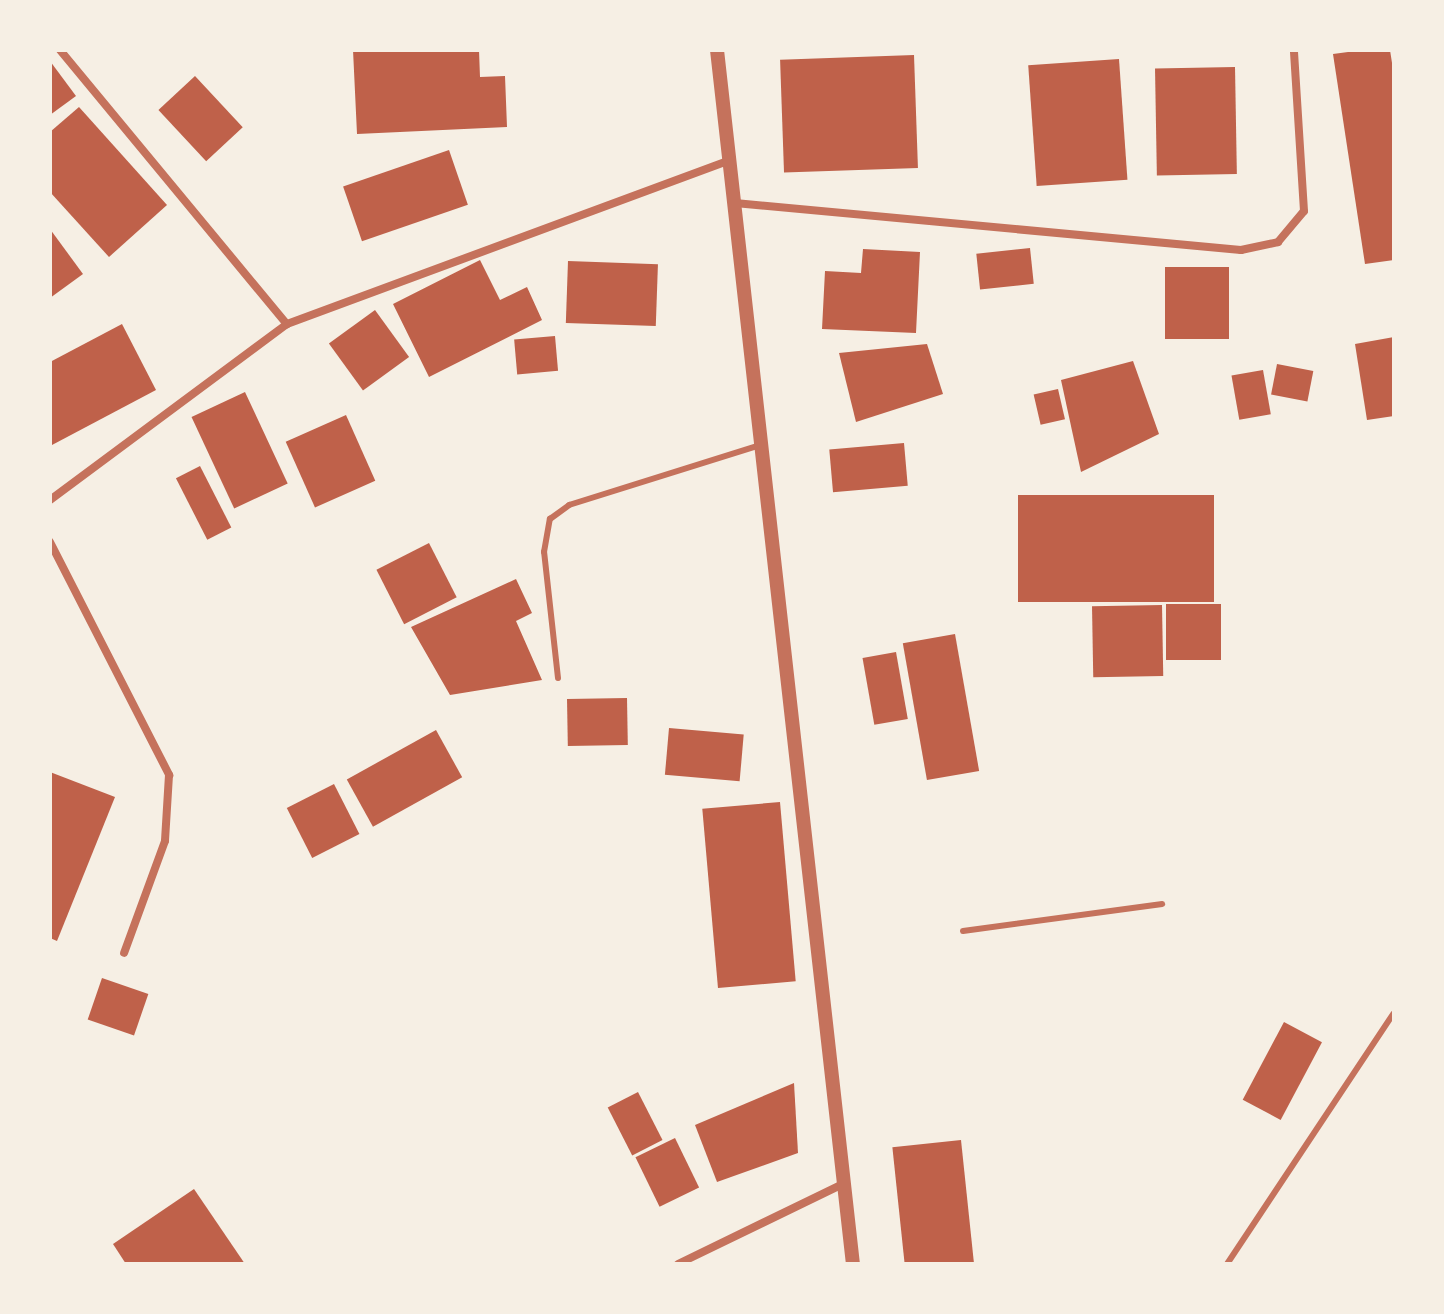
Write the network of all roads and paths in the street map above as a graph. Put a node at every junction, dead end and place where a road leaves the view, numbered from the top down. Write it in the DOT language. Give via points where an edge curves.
graph roads {
  1 [pos="60,50"];
  2 [pos="717,50"];
  3 [pos="1294,50"];
  4 [pos="731,159"];
  5 [pos="735,203"];
  6 [pos="287,324"];
  7 [pos="761,445"];
  8 [pos="50,500"];
  9 [pos="50,542"];
  10 [pos="558,678"];
  11 [pos="1162,904"];
  12 [pos="963,931"];
  13 [pos="124,953"];
  14 [pos="1394,1013"];
  15 [pos="843,1184"];
  16 [pos="678,1264"];
  17 [pos="853,1264"];
  18 [pos="1227,1264"];
  1 -- 6 [label="street"];
  2 -- 4 [label="street"];
  3 -- 5 [label="street" via="1304,211 1278,242 1241,250"];
  4 -- 5 [label="street"];
  4 -- 6 [label="street"];
  5 -- 7 [label="street"];
  6 -- 8 [label="street"];
  7 -- 10 [label="lane" via="569,505 550,519 544,552"];
  7 -- 15 [label="street"];
  9 -- 13 [label="street" via="169,775 165,841"];
  11 -- 12 [label="lane"];
  14 -- 18 [label="lane"];
  15 -- 16 [label="street"];
  15 -- 17 [label="street"];
}
